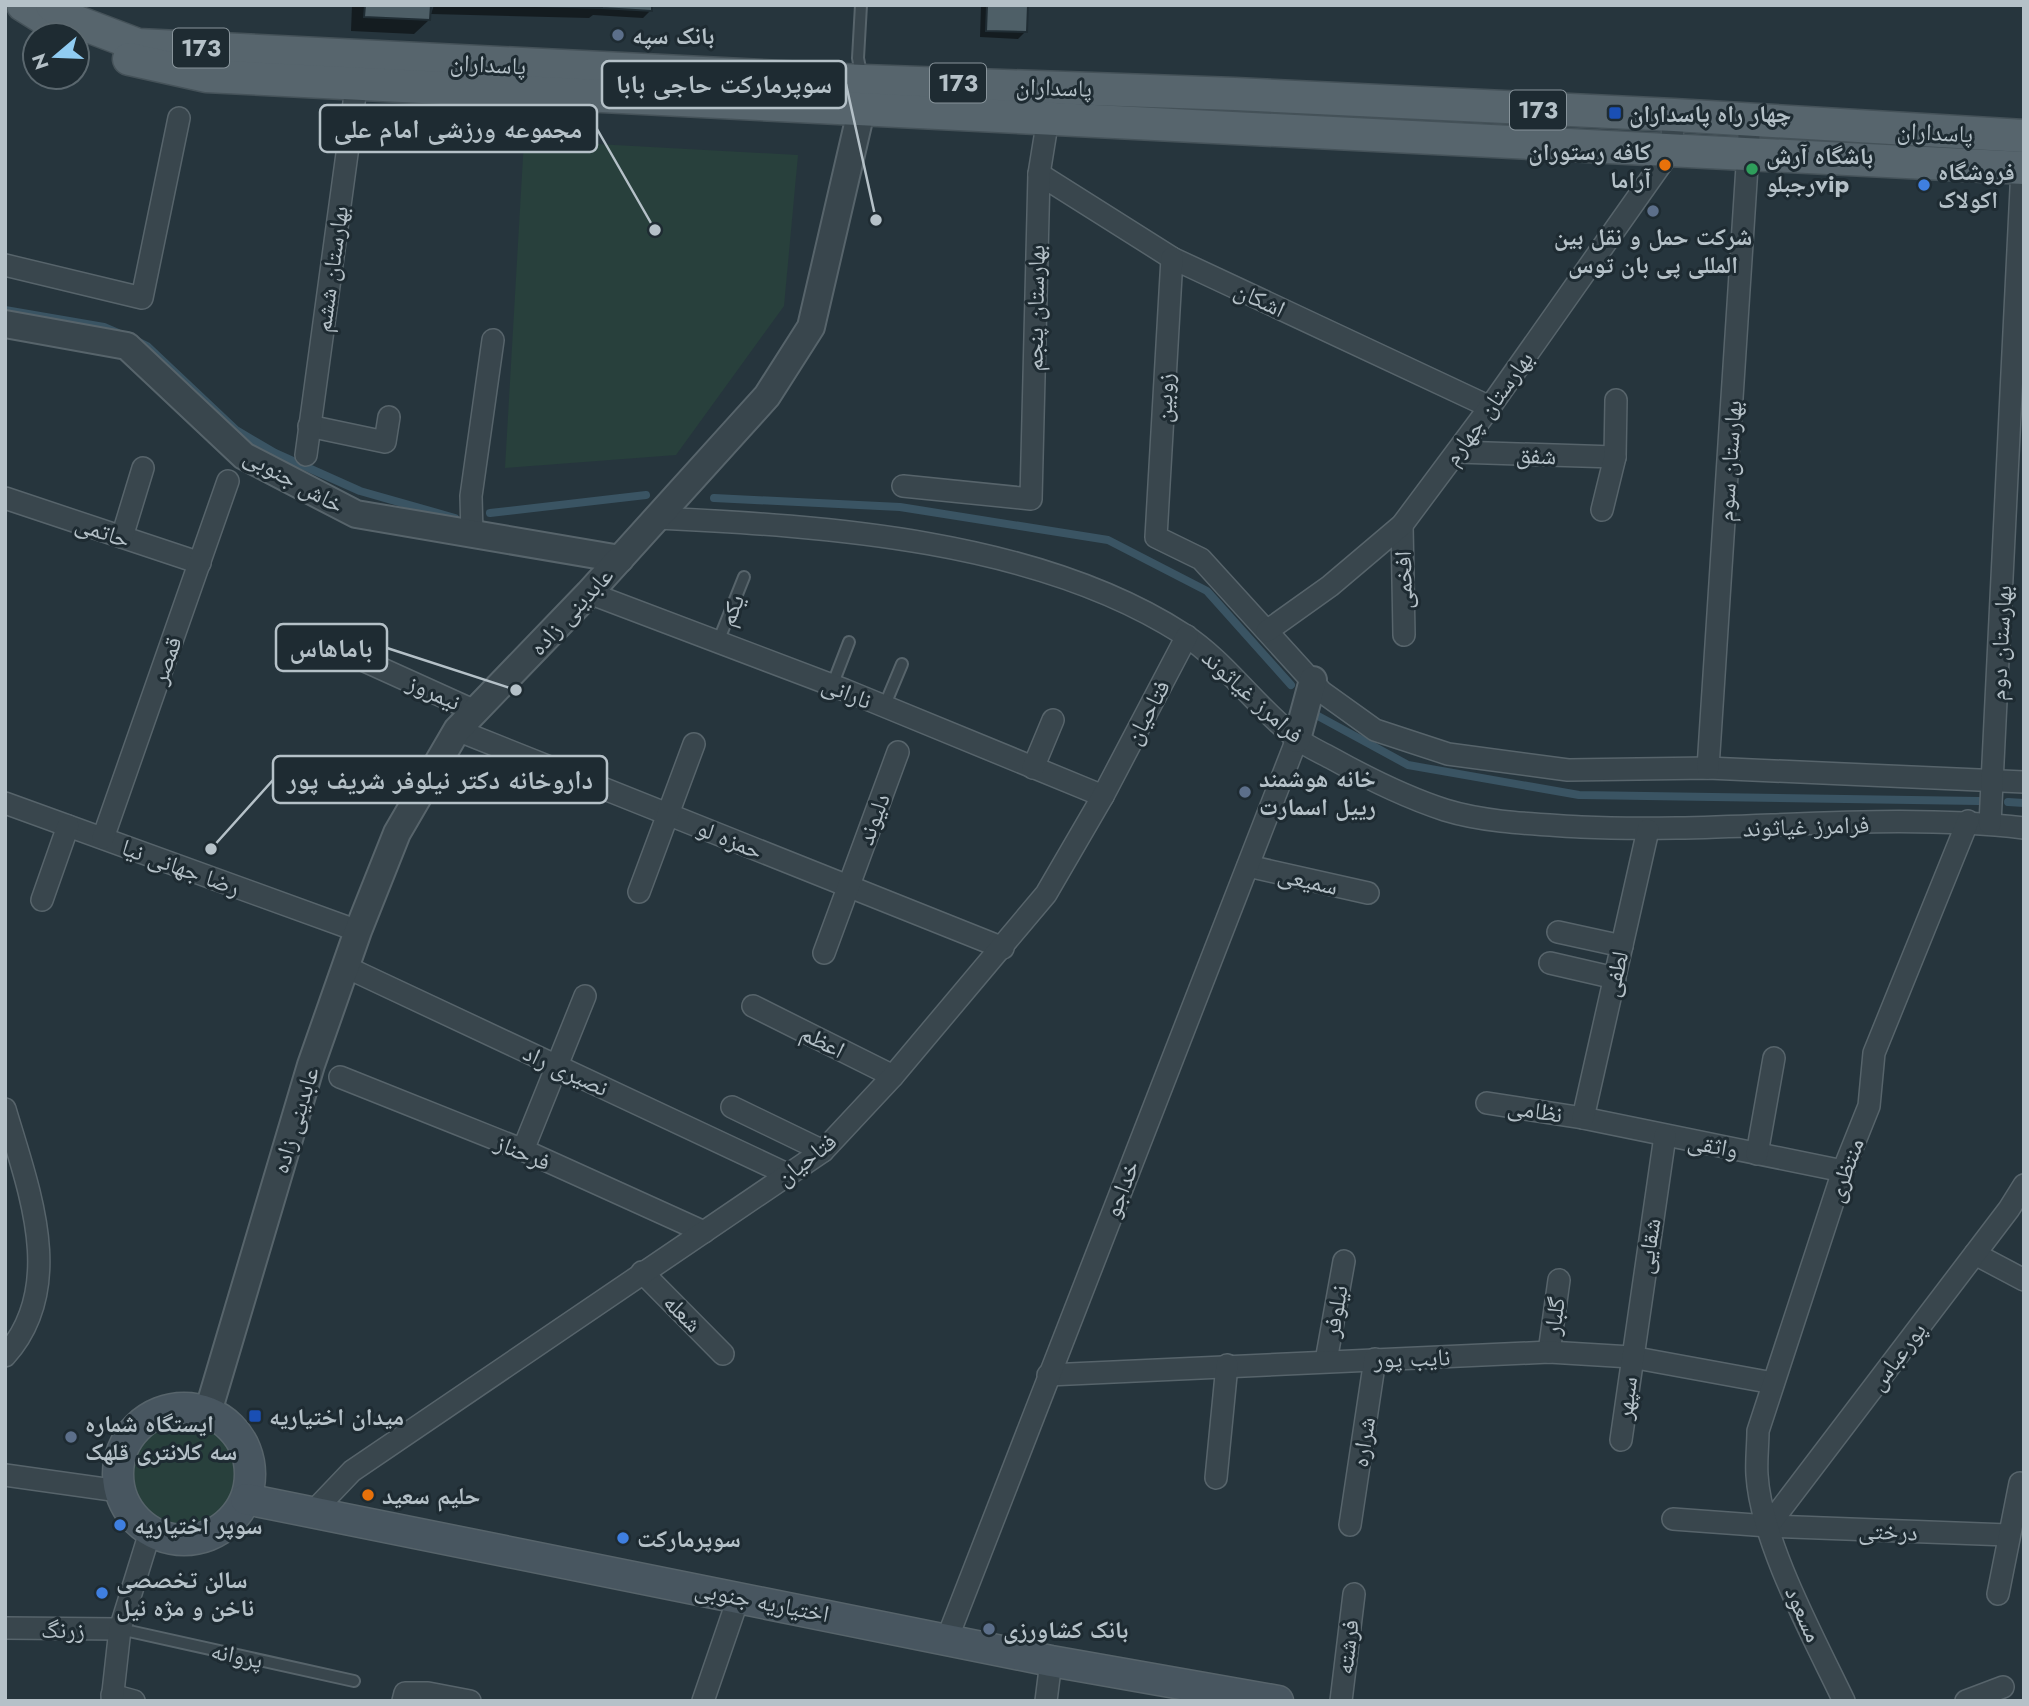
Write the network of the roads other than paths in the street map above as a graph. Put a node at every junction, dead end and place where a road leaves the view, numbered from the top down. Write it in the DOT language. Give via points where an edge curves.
graph roads {
  1 [pos="23,5"];
  2 [pos="52,5"];
  3 [pos="861,5"];
  4 [pos="48,21"];
  5 [pos="91,44"];
  6 [pos="359,71"];
  7 [pos="862,94"];
  8 [pos="1050,102"];
  9 [pos="1674,115"];
  10 [pos="179,118"];
  11 [pos="1750,120"];
  12 [pos="2024,136"];
  13 [pos="1671,150"];
  14 [pos="1749,154"];
  15 [pos="2023,168"];
  16 [pos="1039,174"];
  17 [pos="1172,258"];
  18 [pos="5,265"];
  19 [pos="5,324"];
  20 [pos="492,340"];
  21 [pos="1616,400"];
  22 [pos="1490,407"];
  23 [pos="388,417"];
  24 [pos="309,426"];
  25 [pos="1457,452"];
  26 [pos="306,455"];
  27 [pos="1615,457"];
  28 [pos="143,468"];
  29 [pos="228,481"];
  30 [pos="903,486"];
  31 [pos="5,498"];
  32 [pos="1602,510"];
  33 [pos="657,518"];
  34 [pos="1402,525"];
  35 [pos="472,534"];
  36 [pos="122,537"];
  37 [pos="1156,537"];
  38 [pos="620,559"];
  39 [pos="200,564"];
  40 [pos="744,577"];
  41 [pos="589,593"];
  42 [pos="1267,631"];
  43 [pos="1404,635"];
  44 [pos="1187,636"];
  45 [pos="316,639"];
  46 [pos="718,642"];
  47 [pos="849,642"];
  48 [pos="902,664"];
  49 [pos="1313,680"];
  50 [pos="832,686"];
  51 [pos="884,706"];
  52 [pos="475,711"];
  53 [pos="1053,720"];
  54 [pos="457,730"];
  55 [pos="1297,739"];
  56 [pos="694,744"];
  57 [pos="898,752"];
  58 [pos="1033,768"];
  59 [pos="1708,768"];
  60 [pos="1994,780"];
  61 [pos="2024,782"];
  62 [pos="1103,796"];
  63 [pos="5,803"];
  64 [pos="666,814"];
  65 [pos="1968,821"];
  66 [pos="1990,824"];
  67 [pos="68,826"];
  68 [pos="2024,828"];
  69 [pos="1648,830"];
  70 [pos="103,838"];
  71 [pos="1248,866"];
  72 [pos="848,886"];
  73 [pos="639,892"];
  74 [pos="1368,893"];
  75 [pos="42,900"];
  76 [pos="358,931"];
  77 [pos="1558,932"];
  78 [pos="1622,946"];
  79 [pos="1003,948"];
  80 [pos="824,953"];
  81 [pos="1550,963"];
  82 [pos="346,968"];
  83 [pos="1615,978"];
  84 [pos="585,996"];
  85 [pos="753,1006"];
  86 [pos="1774,1058"];
  87 [pos="556,1065"];
  88 [pos="893,1076"];
  89 [pos="340,1077"];
  90 [pos="1487,1103"];
  91 [pos="732,1107"];
  92 [pos="5,1109"];
  93 [pos="1583,1118"];
  94 [pos="1665,1136"];
  95 [pos="523,1150"];
  96 [pos="822,1151"];
  97 [pos="1757,1154"];
  98 [pos="1843,1171"];
  99 [pos="787,1174"];
  100 [pos="2024,1185"];
  101 [pos="2016,1213"];
  102 [pos="704,1232"];
  103 [pos="1975,1254"];
  104 [pos="1344,1261"];
  105 [pos="642,1272"];
  106 [pos="1559,1280"];
  107 [pos="2024,1280"];
  108 [pos="1549,1352"];
  109 [pos="723,1354"];
  110 [pos="5,1356"];
  111 [pos="1631,1357"];
  112 [pos="1376,1359"];
  113 [pos="1326,1361"];
  114 [pos="1227,1365"];
  115 [pos="1048,1375"];
  116 [pos="1773,1383"];
  117 [pos="208,1412"];
  118 [pos="1621,1440"];
  119 [pos="5,1475"];
  120 [pos="1216,1478"];
  121 [pos="2020,1483"];
  122 [pos="119,1491"];
  123 [pos="246,1499"];
  124 [pos="311,1514"];
  125 [pos="1673,1519"];
  126 [pos="1350,1525"];
  127 [pos="1769,1526"];
  128 [pos="150,1532"];
  129 [pos="2008,1535"];
  130 [pos="1354,1594"];
  131 [pos="1998,1594"];
  132 [pos="739,1596"];
  133 [pos="5,1628"];
  134 [pos="120,1629"];
  135 [pos="947,1639"];
  136 [pos="1051,1661"];
  137 [pos="354,1681"];
  138 [pos="2003,1687"];
  139 [pos="1203,1693"];
  140 [pos="404,1697"];
  141 [pos="112,1698"];
  142 [pos="134,1701"];
  143 [pos="470,1701"];
  144 [pos="703,1701"];
  145 [pos="1046,1701"];
  146 [pos="1278,1701"];
  147 [pos="1340,1701"];
  148 [pos="1844,1701"];
  149 [pos="1966,1701"];
  1 -- 4 [label="main road"];
  2 -- 6 [label="main road, پاسداران / 173" via="72,20 138,46"];
  3 -- 7 [label="lane" via="858,58"];
  5 -- 6 [label="main road, پاسداران / 173" via="138,62 206,76"];
  6 -- 7 [label="main road, پاسداران / 173"];
  6 -- 24 [label="street, بهارستان ششم"];
  7 -- 8 [label="main road, پاسداران / 173"];
  7 -- 33 [label="street, عابدینی زاده" via="811,327 767,396"];
  8 -- 9 [label="main road, پاسداران / 173"];
  8 -- 13 [label="main road, پاسداران / 173"];
  8 -- 16 [label="street, بهارستان پنجم"];
  9 -- 11 [label="main road, پاسداران / 173"];
  9 -- 13 [label="street"];
  10 -- 18 [label="street" via="142,298"];
  11 -- 12 [label="main road, پاسداران / 173"];
  11 -- 14 [label="street, بهارستان سوم"];
  13 -- 14 [label="main road, پاسداران / 173"];
  13 -- 22 [label="street, بهارستان چهارم"];
  14 -- 15 [label="main road, پاسداران / 173"];
  14 -- 59 [label="street, بهارستان سوم"];
  15 -- 60 [label="street, بهارستان دوم"];
  16 -- 17 [label="street, اشکان"];
  16 -- 30 [label="street, بهارستان پنجم" via="1031,499"];
  17 -- 22 [label="street, اشکان"];
  17 -- 37 [label="street, زوبین"];
  19 -- 35 [label="street, خاش جنوبی" via="127,346 244,456 299,488 356,514"];
  20 -- 35 [label="street" via="471,495"];
  21 -- 27 [label="street"];
  22 -- 25 [label="street, بهارستان چهارم"];
  23 -- 24 [label="street" via="385,442"];
  24 -- 26 [label="street, بهارستان ششم"];
  25 -- 27 [label="street, شفق"];
  25 -- 34 [label="street, بهارستان چهارم"];
  27 -- 32 [label="street"];
  28 -- 36 [label="street"];
  29 -- 39 [label="street, قمصر"];
  31 -- 36 [label="street, حاتمی"];
  33 -- 38 [label="street, عابدینی زاده"];
  33 -- 44 [label="street, فرامرز غیاثوند" via="802,525 901,539 1020,565 1122,598"];
  34 -- 42 [label="street, بهارستان چهارم" via="1331,586"];
  34 -- 43 [label="street, افخمی"];
  35 -- 38 [label="street, خاش جنوبی"];
  36 -- 39 [label="street, حاتمی"];
  37 -- 42 [label="street, فرامرز غیاثوند" via="1200,559"];
  38 -- 41 [label="street, عابدینی زاده"];
  39 -- 70 [label="street, قمصر"];
  40 -- 46 [label="lane, یکم"];
  41 -- 46 [label="street, نارانی"];
  41 -- 52 [label="street, عابدینی زاده"];
  42 -- 49 [label="street, فرامرز غیاثوند"];
  44 -- 55 [label="street, فرامرز غیاثوند"];
  44 -- 62 [label="street, فتاحیان"];
  45 -- 52 [label="street, نیمروز"];
  46 -- 50 [label="street, نارانی"];
  47 -- 50 [label="lane"];
  48 -- 51 [label="lane"];
  49 -- 55 [label="street"];
  49 -- 59 [label="street, فرامرز غیاثوند" via="1322,692 1375,730 1448,754 1568,770"];
  50 -- 51 [label="street, نارانی"];
  51 -- 58 [label="street, نارانی"];
  52 -- 54 [label="street, عابدینی زاده"];
  53 -- 58 [label="street"];
  54 -- 64 [label="street, حمزه لو"];
  54 -- 76 [label="street, عابدینی زاده" via="397,833"];
  55 -- 69 [label="street, فرامرز غیاثوند" via="1384,787 1448,811 1540,825"];
  55 -- 71 [label="street, خداجو"];
  56 -- 64 [label="street"];
  57 -- 72 [label="street, دلیوند"];
  58 -- 62 [label="street, نارانی"];
  59 -- 60 [label="street, فرامرز غیاثوند"];
  60 -- 61 [label="street, فرامرز غیاثوند"];
  60 -- 66 [label="street, بهارستان دوم"];
  62 -- 79 [label="street, فتاحیان" via="1046,894"];
  63 -- 67 [label="street, رضا جهانی نیا"];
  64 -- 72 [label="street, حمزه لو"];
  64 -- 73 [label="street"];
  65 -- 66 [label="street, فرامرز غیاثوند"];
  65 -- 69 [label="street, فرامرز غیاثوند"];
  65 -- 98 [label="street, منتظری" via="1874,1053 1869,1106"];
  66 -- 68 [label="street, فرامرز غیاثوند"];
  67 -- 70 [label="street, رضا جهانی نیا"];
  67 -- 75 [label="street"];
  69 -- 78 [label="street, لطفی"];
  70 -- 76 [label="street, رضا جهانی نیا"];
  71 -- 74 [label="street, سمیعی"];
  71 -- 115 [label="street, خداجو"];
  72 -- 79 [label="street, حمزه لو"];
  72 -- 80 [label="street, دلیوند"];
  76 -- 82 [label="street, عابدینی زاده"];
  77 -- 78 [label="street"];
  78 -- 83 [label="street, لطفی"];
  79 -- 88 [label="street, فتاحیان"];
  81 -- 83 [label="street"];
  82 -- 87 [label="street, نصیری راد"];
  82 -- 117 [label="street, عابدینی زاده" via="312,1065"];
  83 -- 93 [label="street, لطفی"];
  84 -- 87 [label="street"];
  85 -- 88 [label="street, اعظم"];
  86 -- 97 [label="street"];
  87 -- 95 [label="street"];
  87 -- 99 [label="street, نصیری راد"];
  88 -- 96 [label="street, فتاحیان"];
  89 -- 95 [label="street, فرحناز"];
  90 -- 93 [label="street, نظامی"];
  91 -- 96 [label="street"];
  92 -- 110 [label="street" via="41,1256 36,1302"];
  93 -- 94 [label="street, واثقی"];
  94 -- 97 [label="street, واثقی"];
  94 -- 111 [label="street, شقایی"];
  95 -- 102 [label="street, فرحناز"];
  96 -- 99 [label="street, فتاحیان"];
  97 -- 98 [label="street, واثقی"];
  98 -- 116 [label="street, منتظری"];
  99 -- 102 [label="street, فتاحیان"];
  100 -- 101 [label="street, پورعباس"];
  101 -- 103 [label="street, پورعباس"];
  102 -- 105 [label="street, فتاحیان"];
  103 -- 107 [label="street"];
  103 -- 127 [label="street, پورعباس"];
  104 -- 113 [label="street, نیلوفر"];
  105 -- 109 [label="street, شعله"];
  105 -- 124 [label="street, فتاحیان" via="352,1471"];
  106 -- 108 [label="street, گلبار"];
  108 -- 111 [label="street, نایب پور"];
  108 -- 112 [label="street, نایب پور"];
  111 -- 116 [label="street, نایب پور"];
  111 -- 118 [label="street, سپهر"];
  112 -- 113 [label="street, نایب پور"];
  112 -- 126 [label="street, شراره"];
  113 -- 114 [label="street, نایب پور"];
  114 -- 115 [label="street, نایب پور"];
  114 -- 120 [label="street"];
  115 -- 135 [label="street, خداجو"];
  116 -- 127 [label="street, منتظری" via="1758,1431 1757,1476"];
  117 -- 122 [label="main road" via="167,1409 132,1432 122,1450"];
  117 -- 123 [label="main road" via="240,1438 250,1468"];
  119 -- 122 [label="street"];
  121 -- 129 [label="street"];
  122 -- 128 [label="main road" via="136,1521"];
  123 -- 124 [label="main road, اختیاریه جنوبی"];
  123 -- 128 [label="main road" via="234,1519 195,1541 172,1540"];
  124 -- 132 [label="main road, اختیاریه جنوبی"];
  125 -- 127 [label="street, درختی"];
  127 -- 129 [label="street, درختی"];
  127 -- 148 [label="street, مسعود" via="1797,1603"];
  128 -- 134 [label="street"];
  129 -- 131 [label="street"];
  130 -- 147 [label="street, فرشته"];
  132 -- 135 [label="main road, اختیاریه جنوبی"];
  132 -- 144 [label="street"];
  133 -- 134 [label="street, زرنگ"];
  134 -- 137 [label="lane, پروانه"];
  134 -- 141 [label="street"];
  135 -- 136 [label="main road, اختیاریه جنوبی"];
  136 -- 139 [label="main road, اختیاریه جنوبی"];
  136 -- 145 [label="street"];
  138 -- 149 [label="street"];
  139 -- 146 [label="main road, اختیاریه جنوبی"];
  140 -- 143 [label="street" via="428,1693"];
  141 -- 142 [label="street"];
}
